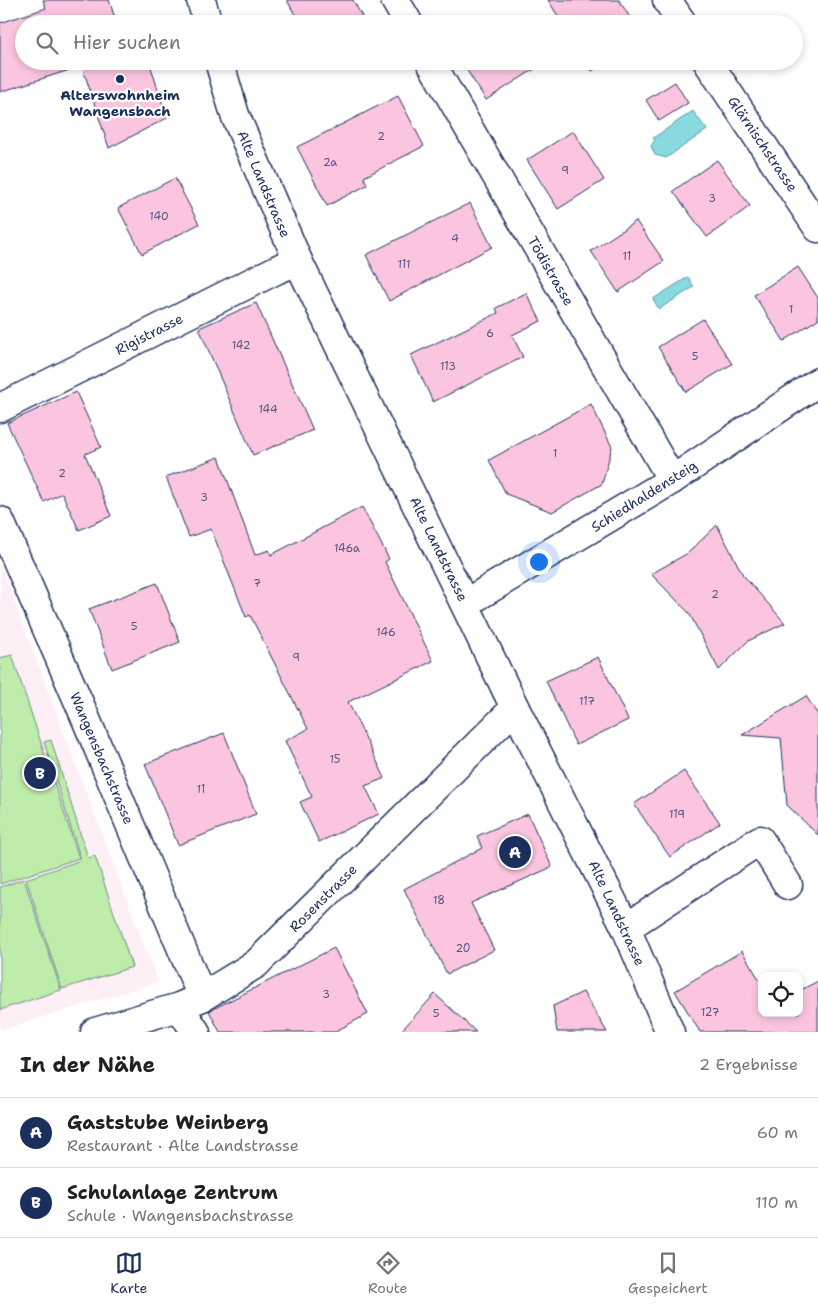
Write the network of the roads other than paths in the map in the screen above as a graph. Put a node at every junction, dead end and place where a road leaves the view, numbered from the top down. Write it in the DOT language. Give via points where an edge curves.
graph roads {
  1 [pos="201,0"];
  2 [pos="395,0"];
  3 [pos="667,0"];
  4 [pos="205,15"];
  5 [pos="404,15"];
  6 [pos="676,15"];
  7 [pos="222,70"];
  8 [pos="435,70"];
  9 [pos="714,70"];
  10 [pos="818,228"];
  11 [pos="298,261"];
  12 [pos="818,382"];
  13 [pos="0,408"];
  14 [pos="672,480"];
  15 [pos="0,521"];
  16 [pos="466,603"];
  17 [pos="515,708"];
  18 [pos="788,886"];
  19 [pos="626,928"];
  20 [pos="190,1002"];
  21 [pos="95,1032"];
  22 [pos="196,1032"];
  23 [pos="670,1032"];
  1 -- 4 [label="street"];
  2 -- 5 [label="street"];
  3 -- 6 [label="street"];
  7 -- 11 [label="street, Alte Landstrasse" via="235,116"];
  8 -- 14 [label="street, Tödistrasse"];
  9 -- 10 [label="street, Glärnischstrasse"];
  11 -- 13 [label="street, Rigistrasse"];
  11 -- 16 [label="street, Alte Landstrasse"];
  12 -- 14 [label="street, Schiedhaldensteig"];
  14 -- 16 [label="street, Schiedhaldensteig"];
  15 -- 20 [label="street, Wangensbachstrasse" via="82,710"];
  16 -- 17 [label="street, Alte Landstrasse"];
  17 -- 19 [label="street, Alte Landstrasse"];
  17 -- 20 [label="street, Rosenstrasse" via="256,964"];
  18 -- 19 [label="street" via="760,840"];
  19 -- 23 [label="street, Alte Landstrasse"];
  20 -- 21 [label="street, Rosenstrasse"];
  20 -- 22 [label="street, Wangensbachstrasse"];
}
